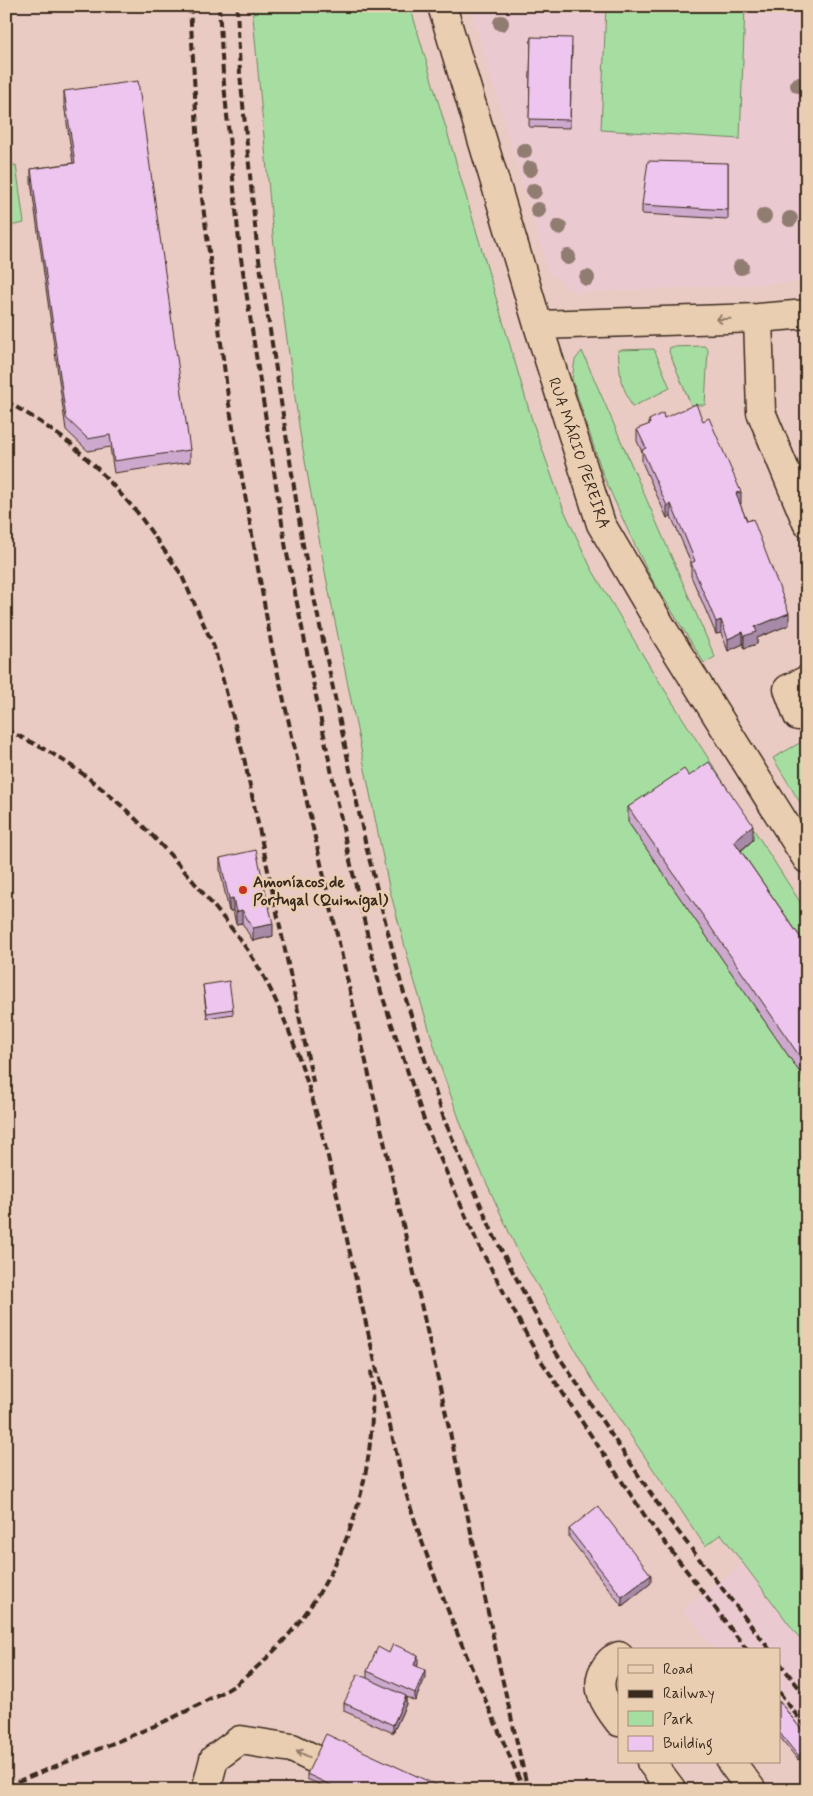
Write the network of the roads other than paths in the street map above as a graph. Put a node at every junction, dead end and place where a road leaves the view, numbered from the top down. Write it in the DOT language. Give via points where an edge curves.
graph roads {
  1 [pos="442,6"];
  2 [pos="807,314"];
  3 [pos="758,318"];
  4 [pos="538,325"];
  5 [pos="807,523"];
  6 [pos="807,680"];
  7 [pos="798,716"];
  8 [pos="807,859"];
  9 [pos="618,1656"];
  10 [pos="618,1720"];
  11 [pos="652,1764"];
  12 [pos="732,1764"];
  13 [pos="206,1790"];
  14 [pos="378,1790"];
  15 [pos="672,1790"];
  16 [pos="752,1790"];
  1 -- 4 [label="street, RUA MÁRIO PEREIRA"];
  2 -- 3 [label="street"];
  3 -- 4 [label="street, one-way"];
  3 -- 5 [label="street" via="761,412"];
  4 -- 8 [label="street, RUA MÁRIO PEREIRA" via="601,524"];
  6 -- 7 [label="street" via="788,689"];
  9 -- 10 [label="street" via="601,1673 599,1690"];
  11 -- 15 [label="street"];
  12 -- 16 [label="street"];
  14 -- 13 [label="street, one-way" via="292,1748 240,1740 214,1759"];
}
